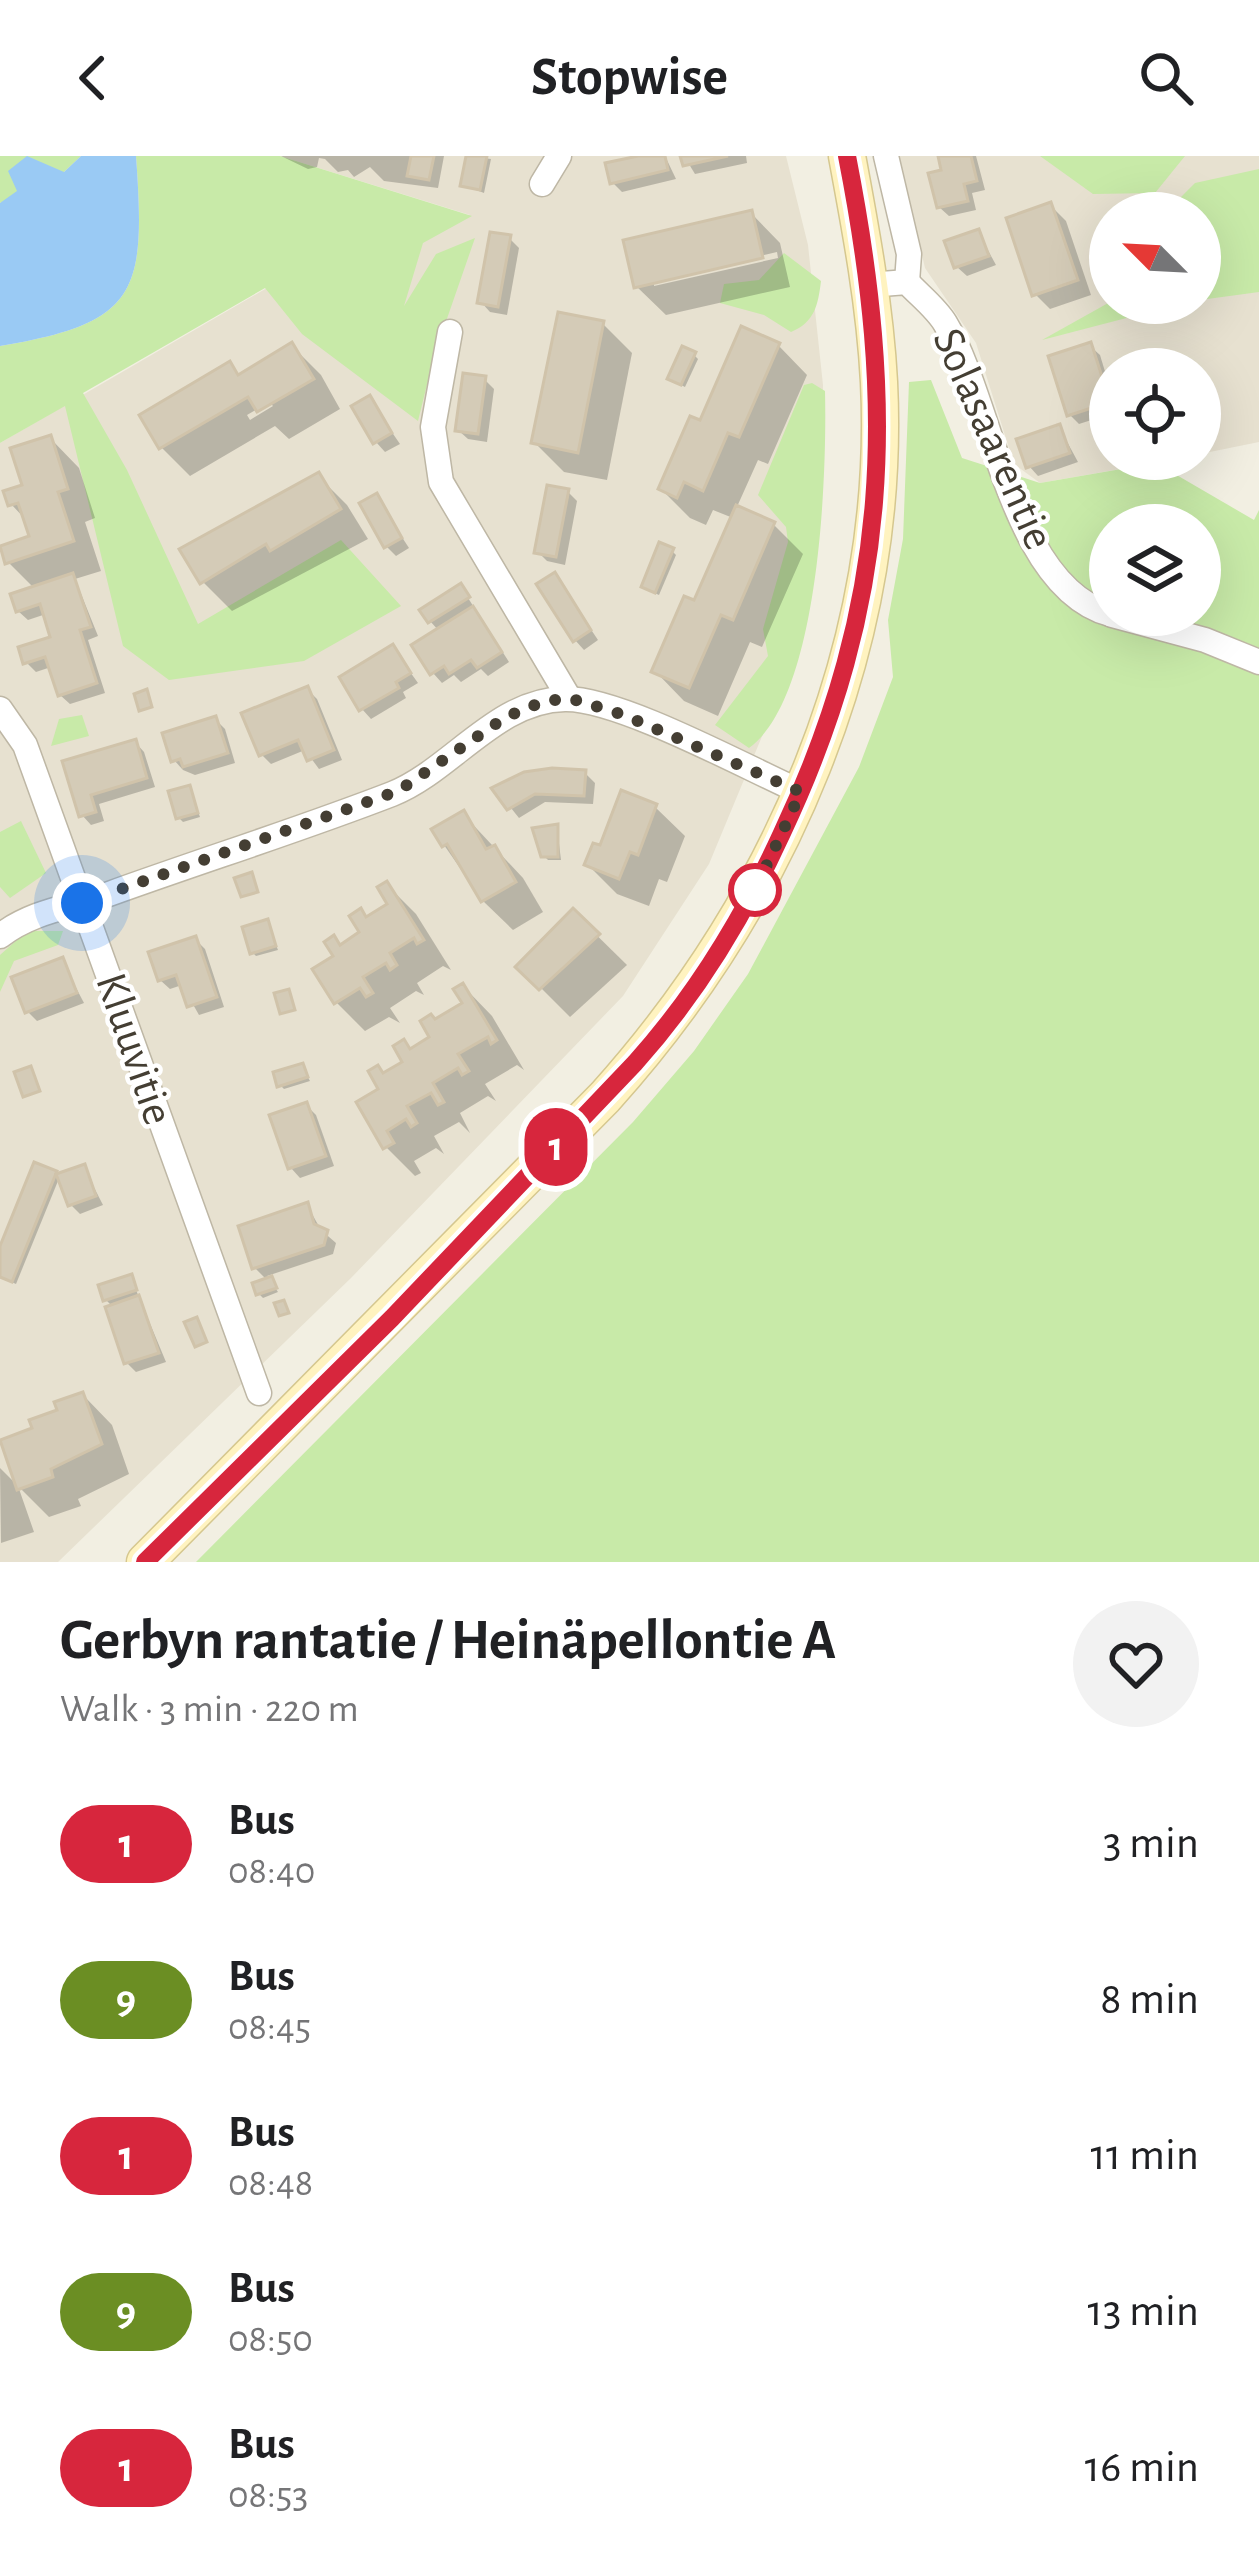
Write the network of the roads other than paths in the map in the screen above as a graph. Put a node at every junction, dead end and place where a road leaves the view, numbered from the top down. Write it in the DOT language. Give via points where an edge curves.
graph roads {
  1 [pos="559,156"];
  2 [pos="847,156"];
  3 [pos="886,156"];
  4 [pos="542,184"];
  5 [pos="907,282"];
  6 [pos="868,285"];
  7 [pos="450,332"];
  8 [pos="1089,606"];
  9 [pos="1177,636"];
  10 [pos="1259,662"];
  11 [pos="569,698"];
  12 [pos="0,709"];
  13 [pos="801,792"];
  14 [pos="82,903"];
  15 [pos="0,936"];
  16 [pos="259,1393"];
  17 [pos="145,1562"];
  1 -- 4 [label="street"];
  2 -- 6 [label="main road"];
  3 -- 5 [label="street" via="909,254"];
  5 -- 6 [label="street, Solasaarentie"];
  5 -- 8 [label="street, Solasaarentie" via="955,343 1031,548"];
  6 -- 13 [label="main road" via="879,383 873,536 838,699"];
  7 -- 11 [label="street" via="433,428 441,482"];
  9 -- 10 [label="street, Solasaarentie"];
  11 -- 13 [label="street"];
  11 -- 14 [label="street" via="506,717 398,791"];
  12 -- 14 [label="street, Kluuvitie" via="25,745"];
  13 -- 17 [label="main road" via="757,886 666,1029 392,1318"];
  14 -- 15 [label="street" via="22,918"];
  14 -- 16 [label="street, Kluuvitie"];
}
